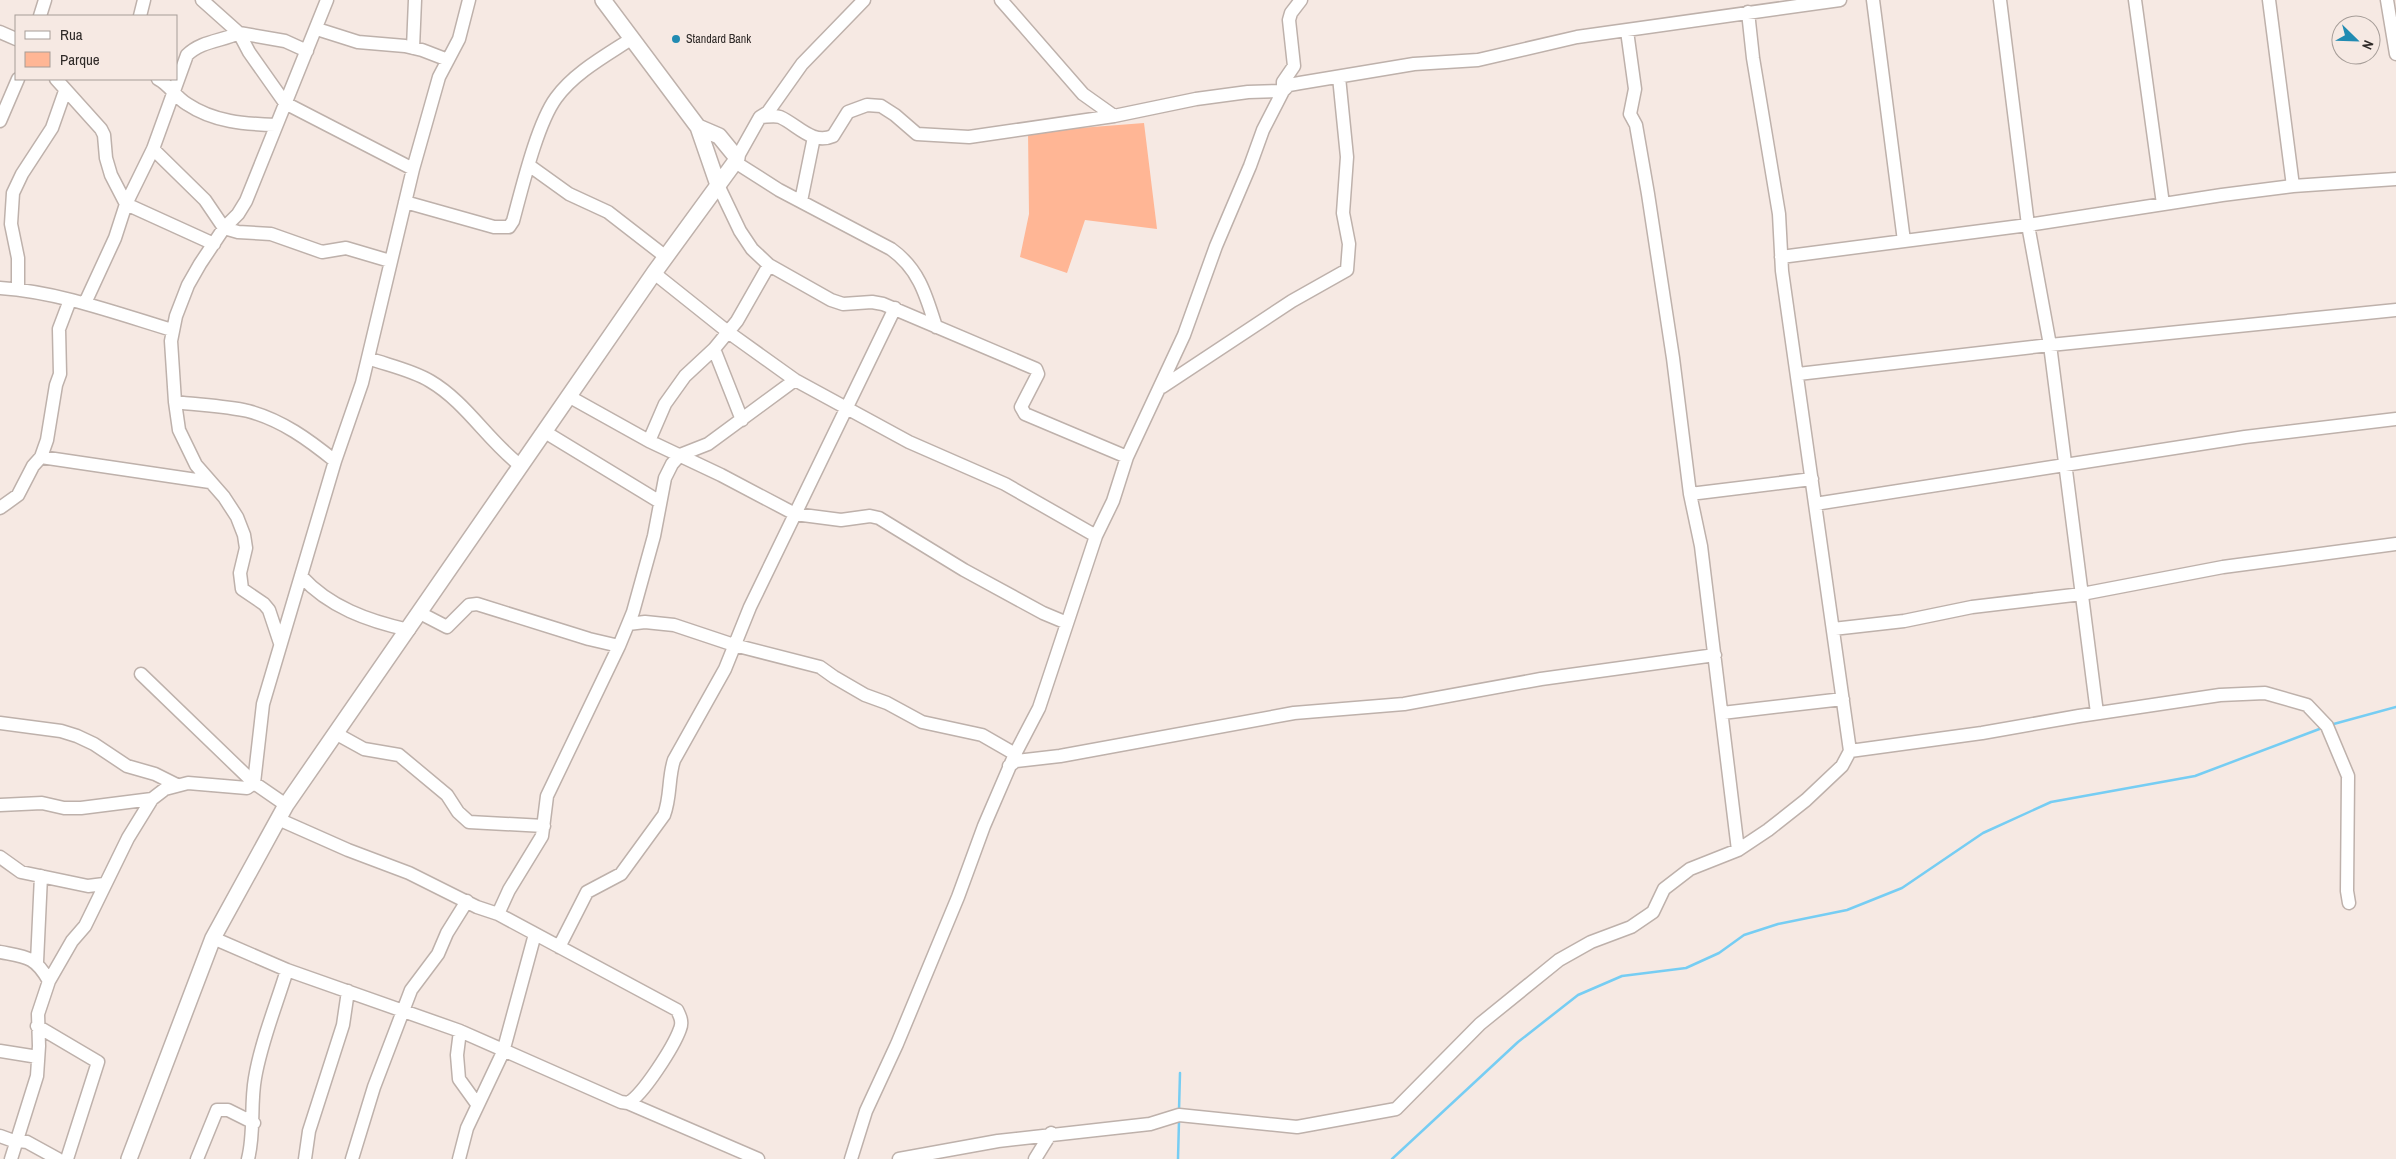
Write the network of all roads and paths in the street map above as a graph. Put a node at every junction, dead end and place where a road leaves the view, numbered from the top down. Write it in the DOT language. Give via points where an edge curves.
graph roads {
  1 [pos="45,0"];
  2 [pos="144,0"];
  3 [pos="202,0"];
  4 [pos="327,0"];
  5 [pos="415,0"];
  6 [pos="469,0"];
  7 [pos="603,0"];
  8 [pos="864,0"];
  9 [pos="1001,0"];
  10 [pos="1301,0"];
  11 [pos="1840,0"];
  12 [pos="1873,0"];
  13 [pos="2000,0"];
  14 [pos="2135,0"];
  15 [pos="2269,0"];
  16 [pos="2387,0"];
  17 [pos="1748,12"];
  18 [pos="40,15"];
  19 [pos="140,15"];
  20 [pos="317,29"];
  21 [pos="1627,31"];
  22 [pos="0,32"];
  23 [pos="239,33"];
  24 [pos="15,39"];
  25 [pos="631,39"];
  26 [pos="413,48"];
  27 [pos="307,51"];
  28 [pos="2396,54"];
  29 [pos="448,60"];
  30 [pos="1339,77"];
  31 [pos="18,80"];
  32 [pos="57,80"];
  33 [pos="159,80"];
  34 [pos="1283,90"];
  35 [pos="65,91"];
  36 [pos="175,92"];
  37 [pos="285,103"];
  38 [pos="1114,116"];
  39 [pos="760,117"];
  40 [pos="0,121"];
  41 [pos="276,126"];
  42 [pos="698,126"];
  43 [pos="814,137"];
  44 [pos="153,149"];
  45 [pos="736,160"];
  46 [pos="530,166"];
  47 [pos="413,169"];
  48 [pos="2396,179"];
  49 [pos="718,185"];
  50 [pos="2293,186"];
  51 [pos="801,201"];
  52 [pos="405,202"];
  53 [pos="126,204"];
  54 [pos="2163,204"];
  55 [pos="6,222"];
  56 [pos="2028,225"];
  57 [pos="224,228"];
  58 [pos="1904,241"];
  59 [pos="214,244"];
  60 [pos="666,257"];
  61 [pos="1781,257"];
  62 [pos="390,261"];
  63 [pos="769,265"];
  64 [pos="654,274"];
  65 [pos="0,288"];
  66 [pos="18,289"];
  67 [pos="70,300"];
  68 [pos="86,303"];
  69 [pos="894,308"];
  70 [pos="2396,310"];
  71 [pos="936,327"];
  72 [pos="172,330"];
  73 [pos="728,332"];
  74 [pos="2050,344"];
  75 [pos="714,350"];
  76 [pos="368,358"];
  77 [pos="1798,374"];
  78 [pos="795,380"];
  79 [pos="1161,388"];
  80 [pos="570,397"];
  81 [pos="176,402"];
  82 [pos="848,408"];
  83 [pos="2396,419"];
  84 [pos="742,420"];
  85 [pos="545,432"];
  86 [pos="649,441"];
  87 [pos="680,455"];
  88 [pos="41,457"];
  89 [pos="1127,457"];
  90 [pos="335,461"];
  91 [pos="521,466"];
  92 [pos="2064,467"];
  93 [pos="1812,479"];
  94 [pos="210,482"];
  95 [pos="1690,494"];
  96 [pos="660,502"];
  97 [pos="1815,504"];
  98 [pos="0,508"];
  99 [pos="796,514"];
  100 [pos="1096,536"];
  101 [pos="2396,544"];
  102 [pos="300,576"];
  103 [pos="2082,594"];
  104 [pos="420,613"];
  105 [pos="1067,623"];
  106 [pos="628,624"];
  107 [pos="1833,629"];
  108 [pos="408,630"];
  109 [pos="280,642"];
  110 [pos="734,644"];
  111 [pos="619,646"];
  112 [pos="1715,655"];
  113 [pos="141,674"];
  114 [pos="1843,699"];
  115 [pos="2097,713"];
  116 [pos="1722,714"];
  117 [pos="0,723"];
  118 [pos="336,733"];
  119 [pos="1850,752"];
  120 [pos="1015,754"];
  121 [pos="1009,766"];
  122 [pos="254,783"];
  123 [pos="176,785"];
  124 [pos="152,799"];
  125 [pos="0,805"];
  126 [pos="286,805"];
  127 [pos="278,819"];
  128 [pos="544,826"];
  129 [pos="1738,850"];
  130 [pos="0,858"];
  131 [pos="41,876"];
  132 [pos="104,884"];
  133 [pos="467,901"];
  134 [pos="2349,903"];
  135 [pos="498,914"];
  136 [pos="535,934"];
  137 [pos="213,938"];
  138 [pos="559,948"];
  139 [pos="0,953"];
  140 [pos="37,962"];
  141 [pos="287,970"];
  142 [pos="49,980"];
  143 [pos="348,991"];
  144 [pos="404,1010"];
  145 [pos="37,1026"];
  146 [pos="460,1031"];
  147 [pos="0,1051"];
  148 [pos="503,1052"];
  149 [pos="38,1057"];
  150 [pos="628,1103"];
  151 [pos="477,1104"];
  152 [pos="254,1123"];
  153 [pos="1052,1134"];
  154 [pos="0,1136"];
  155 [pos="17,1140"];
  156 [pos="11,1159"];
  157 [pos="58,1159"];
  158 [pos="67,1159"];
  159 [pos="129,1159"];
  160 [pos="197,1159"];
  161 [pos="248,1159"];
  162 [pos="305,1159"];
  163 [pos="352,1159"];
  164 [pos="459,1159"];
  165 [pos="758,1159"];
  166 [pos="852,1159"];
  167 [pos="899,1159"];
  168 [pos="1035,1159"];
  1 -- 18 [label="street"];
  2 -- 19 [label="street"];
  3 -- 23 [label="street"];
  4 -- 20 [label="street"];
  5 -- 26 [label="street"];
  6 -- 29 [label="street" via="459,38"];
  7 -- 25 [label="main road"];
  8 -- 39 [label="street" via="816,49 768,112"];
  9 -- 38 [label="street" via="1083,94"];
  10 -- 34 [label="street" via="1289,20 1295,64 1283,82"];
  11 -- 17 [label="street"];
  12 -- 58 [label="street"];
  13 -- 56 [label="street"];
  14 -- 54 [label="street"];
  15 -- 50 [label="street"];
  16 -- 28 [label="street"];
  17 -- 21 [label="street"];
  17 -- 61 [label="street" via="1779,214"];
  20 -- 26 [label="street" via="358,42"];
  20 -- 27 [label="street"];
  21 -- 30 [label="street" via="1577,37 1478,60 1414,64"];
  21 -- 95 [label="street" via="1635,89 1630,114 1636,126 1648,194"];
  22 -- 24 [label="street"];
  23 -- 27 [label="street" via="285,40"];
  23 -- 36 [label="street" via="194,47 187,54"];
  23 -- 37 [label="street"];
  25 -- 42 [label="main road"];
  25 -- 46 [label="street" via="570,82 556,98 543,123"];
  26 -- 29 [label="street"];
  27 -- 37 [label="street"];
  29 -- 47 [label="street" via="439,77"];
  30 -- 34 [label="street" via="1288,85"];
  30 -- 79 [label="street" via="1347,157 1344,213 1350,244 1347,270 1292,301"];
  31 -- 40 [label="street"];
  32 -- 35 [label="street"];
  33 -- 36 [label="street"];
  34 -- 38 [label="street" via="1196,99"];
  34 -- 79 [label="street" via="1263,130"];
  35 -- 53 [label="street" via="104,135 111,175"];
  35 -- 55 [label="street" via="52,128 16,184"];
  36 -- 41 [label="street" via="188,106 226,122"];
  36 -- 44 [label="street"];
  37 -- 41 [label="street"];
  37 -- 47 [label="street"];
  38 -- 43 [label="street" via="969,137 917,134 890,110 868,105 848,112 833,136"];
  39 -- 43 [label="street" via="778,116"];
  39 -- 45 [label="street"];
  41 -- 57 [label="street" via="246,201"];
  42 -- 45 [label="main road" via="719,136"];
  42 -- 49 [label="main road"];
  43 -- 51 [label="street"];
  44 -- 53 [label="street"];
  44 -- 57 [label="street" via="205,200"];
  45 -- 49 [label="main road"];
  45 -- 51 [label="street"];
  46 -- 52 [label="street" via="509,227 494,227"];
  46 -- 60 [label="street" via="569,194 608,212"];
  47 -- 52 [label="street"];
  48 -- 50 [label="street"];
  49 -- 60 [label="main road"];
  49 -- 63 [label="street" via="740,231 752,249"];
  50 -- 54 [label="street"];
  51 -- 71 [label="street" via="905,259 925,291"];
  52 -- 62 [label="street"];
  53 -- 59 [label="street"];
  53 -- 68 [label="street"];
  54 -- 56 [label="street"];
  55 -- 66 [label="street" via="18,258"];
  56 -- 58 [label="street"];
  56 -- 74 [label="street"];
  57 -- 59 [label="street"];
  57 -- 62 [label="street" via="271,234 322,252 346,248"];
  58 -- 61 [label="street"];
  59 -- 72 [label="street" via="188,285"];
  60 -- 64 [label="main road"];
  61 -- 77 [label="street"];
  62 -- 76 [label="street"];
  63 -- 69 [label="street" via="831,300 843,304 872,302"];
  63 -- 73 [label="street"];
  64 -- 73 [label="street"];
  64 -- 80 [label="main road"];
  65 -- 66 [label="street"];
  66 -- 67 [label="street"];
  67 -- 68 [label="street"];
  67 -- 88 [label="street" via="59,329 60,374"];
  68 -- 72 [label="street"];
  69 -- 71 [label="street"];
  69 -- 82 [label="street"];
  70 -- 74 [label="street"];
  71 -- 89 [label="street" via="1036,369 1038,374 1021,407 1025,414"];
  72 -- 81 [label="street"];
  73 -- 75 [label="street"];
  73 -- 78 [label="street"];
  74 -- 77 [label="street"];
  74 -- 92 [label="street"];
  75 -- 84 [label="street"];
  75 -- 86 [label="street" via="685,376 665,404"];
  76 -- 90 [label="street"];
  76 -- 91 [label="street" via="429,381 458,404 503,452"];
  77 -- 93 [label="street"];
  78 -- 82 [label="street"];
  78 -- 84 [label="street"];
  79 -- 89 [label="street"];
  80 -- 85 [label="main road"];
  80 -- 86 [label="street"];
  81 -- 90 [label="street" via="247,411 269,418 305,437"];
  81 -- 94 [label="street" via="180,430 196,465"];
  82 -- 99 [label="street"];
  82 -- 100 [label="street" via="909,442 1005,484"];
  83 -- 92 [label="street" via="2245,437"];
  84 -- 87 [label="street" via="708,444"];
  85 -- 91 [label="main road"];
  85 -- 96 [label="street"];
  86 -- 87 [label="street"];
  87 -- 96 [label="street" via="665,478"];
  87 -- 99 [label="street"];
  88 -- 94 [label="street"];
  88 -- 98 [label="street" via="18,495"];
  89 -- 100 [label="street" via="1113,501"];
  90 -- 102 [label="street"];
  91 -- 104 [label="main road"];
  92 -- 97 [label="street"];
  92 -- 103 [label="street"];
  93 -- 95 [label="street"];
  93 -- 97 [label="street"];
  94 -- 109 [label="street" via="224,497 244,535 246,548 240,573 242,589 269,610"];
  95 -- 112 [label="street" via="1701,546"];
  96 -- 106 [label="street" via="649,557"];
  97 -- 107 [label="street"];
  99 -- 105 [label="street" via="841,520 879,518 964,570"];
  99 -- 110 [label="street"];
  100 -- 105 [label="street"];
  101 -- 103 [label="street" via="2206,569"];
  102 -- 108 [label="street" via="316,592 351,612"];
  102 -- 109 [label="street"];
  103 -- 107 [label="street"];
  103 -- 115 [label="street"];
  104 -- 108 [label="main road"];
  104 -- 111 [label="street" via="447,627 469,606 477,604"];
  105 -- 120 [label="street" via="1039,708"];
  106 -- 110 [label="street" via="674,625"];
  106 -- 111 [label="street"];
  107 -- 114 [label="street"];
  108 -- 118 [label="main road"];
  109 -- 122 [label="street" via="261,713"];
  110 -- 120 [label="street" via="820,667 865,695 922,722 982,735"];
  110 -- 138 [label="street" via="715,690 674,760 668,805 659,824 621,874 587,892"];
  111 -- 128 [label="street" via="547,796"];
  112 -- 116 [label="street"];
  112 -- 121 [label="street" via="1541,679 1404,704 1294,714 1016,761"];
  113 -- 122 [label="street"];
  114 -- 116 [label="street"];
  114 -- 119 [label="street"];
  115 -- 119 [label="street"];
  115 -- 134 [label="street" via="2265,693 2307,705 2327,726 2348,776"];
  116 -- 129 [label="street"];
  117 -- 123 [label="street" via="77,736 127,766"];
  118 -- 126 [label="main road"];
  118 -- 128 [label="street" via="364,749 399,755 447,795 469,822"];
  119 -- 129 [label="street" via="1842,766 1806,800"];
  120 -- 121 [label="street"];
  121 -- 166 [label="street" via="897,1044 866,1111"];
  122 -- 123 [label="street" via="247,788 188,783"];
  122 -- 126 [label="street"];
  123 -- 124 [label="street"];
  124 -- 125 [label="street" via="81,808 42,803"];
  124 -- 132 [label="street"];
  126 -- 127 [label="main road"];
  127 -- 133 [label="street" via="409,873"];
  127 -- 137 [label="main road"];
  128 -- 135 [label="street" via="542,836"];
  129 -- 153 [label="street" via="1690,869 1664,889 1653,912 1631,927 1591,942 1559,960 1480,1024 1396,1109 1298,1127 1179,1115 1150,1124"];
  130 -- 131 [label="street" via="21,872"];
  131 -- 132 [label="street" via="88,886"];
  131 -- 140 [label="street"];
  132 -- 142 [label="street" via="85,926"];
  133 -- 135 [label="street"];
  133 -- 144 [label="street" via="438,954 411,990"];
  135 -- 136 [label="street"];
  136 -- 138 [label="street"];
  136 -- 148 [label="street"];
  137 -- 141 [label="street"];
  137 -- 159 [label="main road"];
  138 -- 150 [label="street" via="677,1010 681,1027 673,1044 638,1096"];
  139 -- 140 [label="street"];
  140 -- 142 [label="street"];
  141 -- 143 [label="street"];
  141 -- 152 [label="street" via="255,1076 252,1096"];
  142 -- 145 [label="street"];
  143 -- 144 [label="street"];
  143 -- 162 [label="street" via="344,1025 309,1131"];
  144 -- 146 [label="street"];
  144 -- 163 [label="street" via="374,1087"];
  145 -- 149 [label="street"];
  145 -- 158 [label="street" via="98,1062"];
  146 -- 148 [label="street"];
  146 -- 151 [label="street" via="459,1079"];
  147 -- 149 [label="street"];
  148 -- 150 [label="street"];
  148 -- 151 [label="street"];
  149 -- 155 [label="street" via="37,1076"];
  150 -- 165 [label="street"];
  151 -- 164 [label="street"];
  152 -- 160 [label="street" via="228,1110 217,1110"];
  152 -- 161 [label="street"];
  153 -- 167 [label="street"];
  153 -- 168 [label="street"];
  154 -- 155 [label="street"];
  155 -- 156 [label="street"];
  155 -- 157 [label="street"];
}
